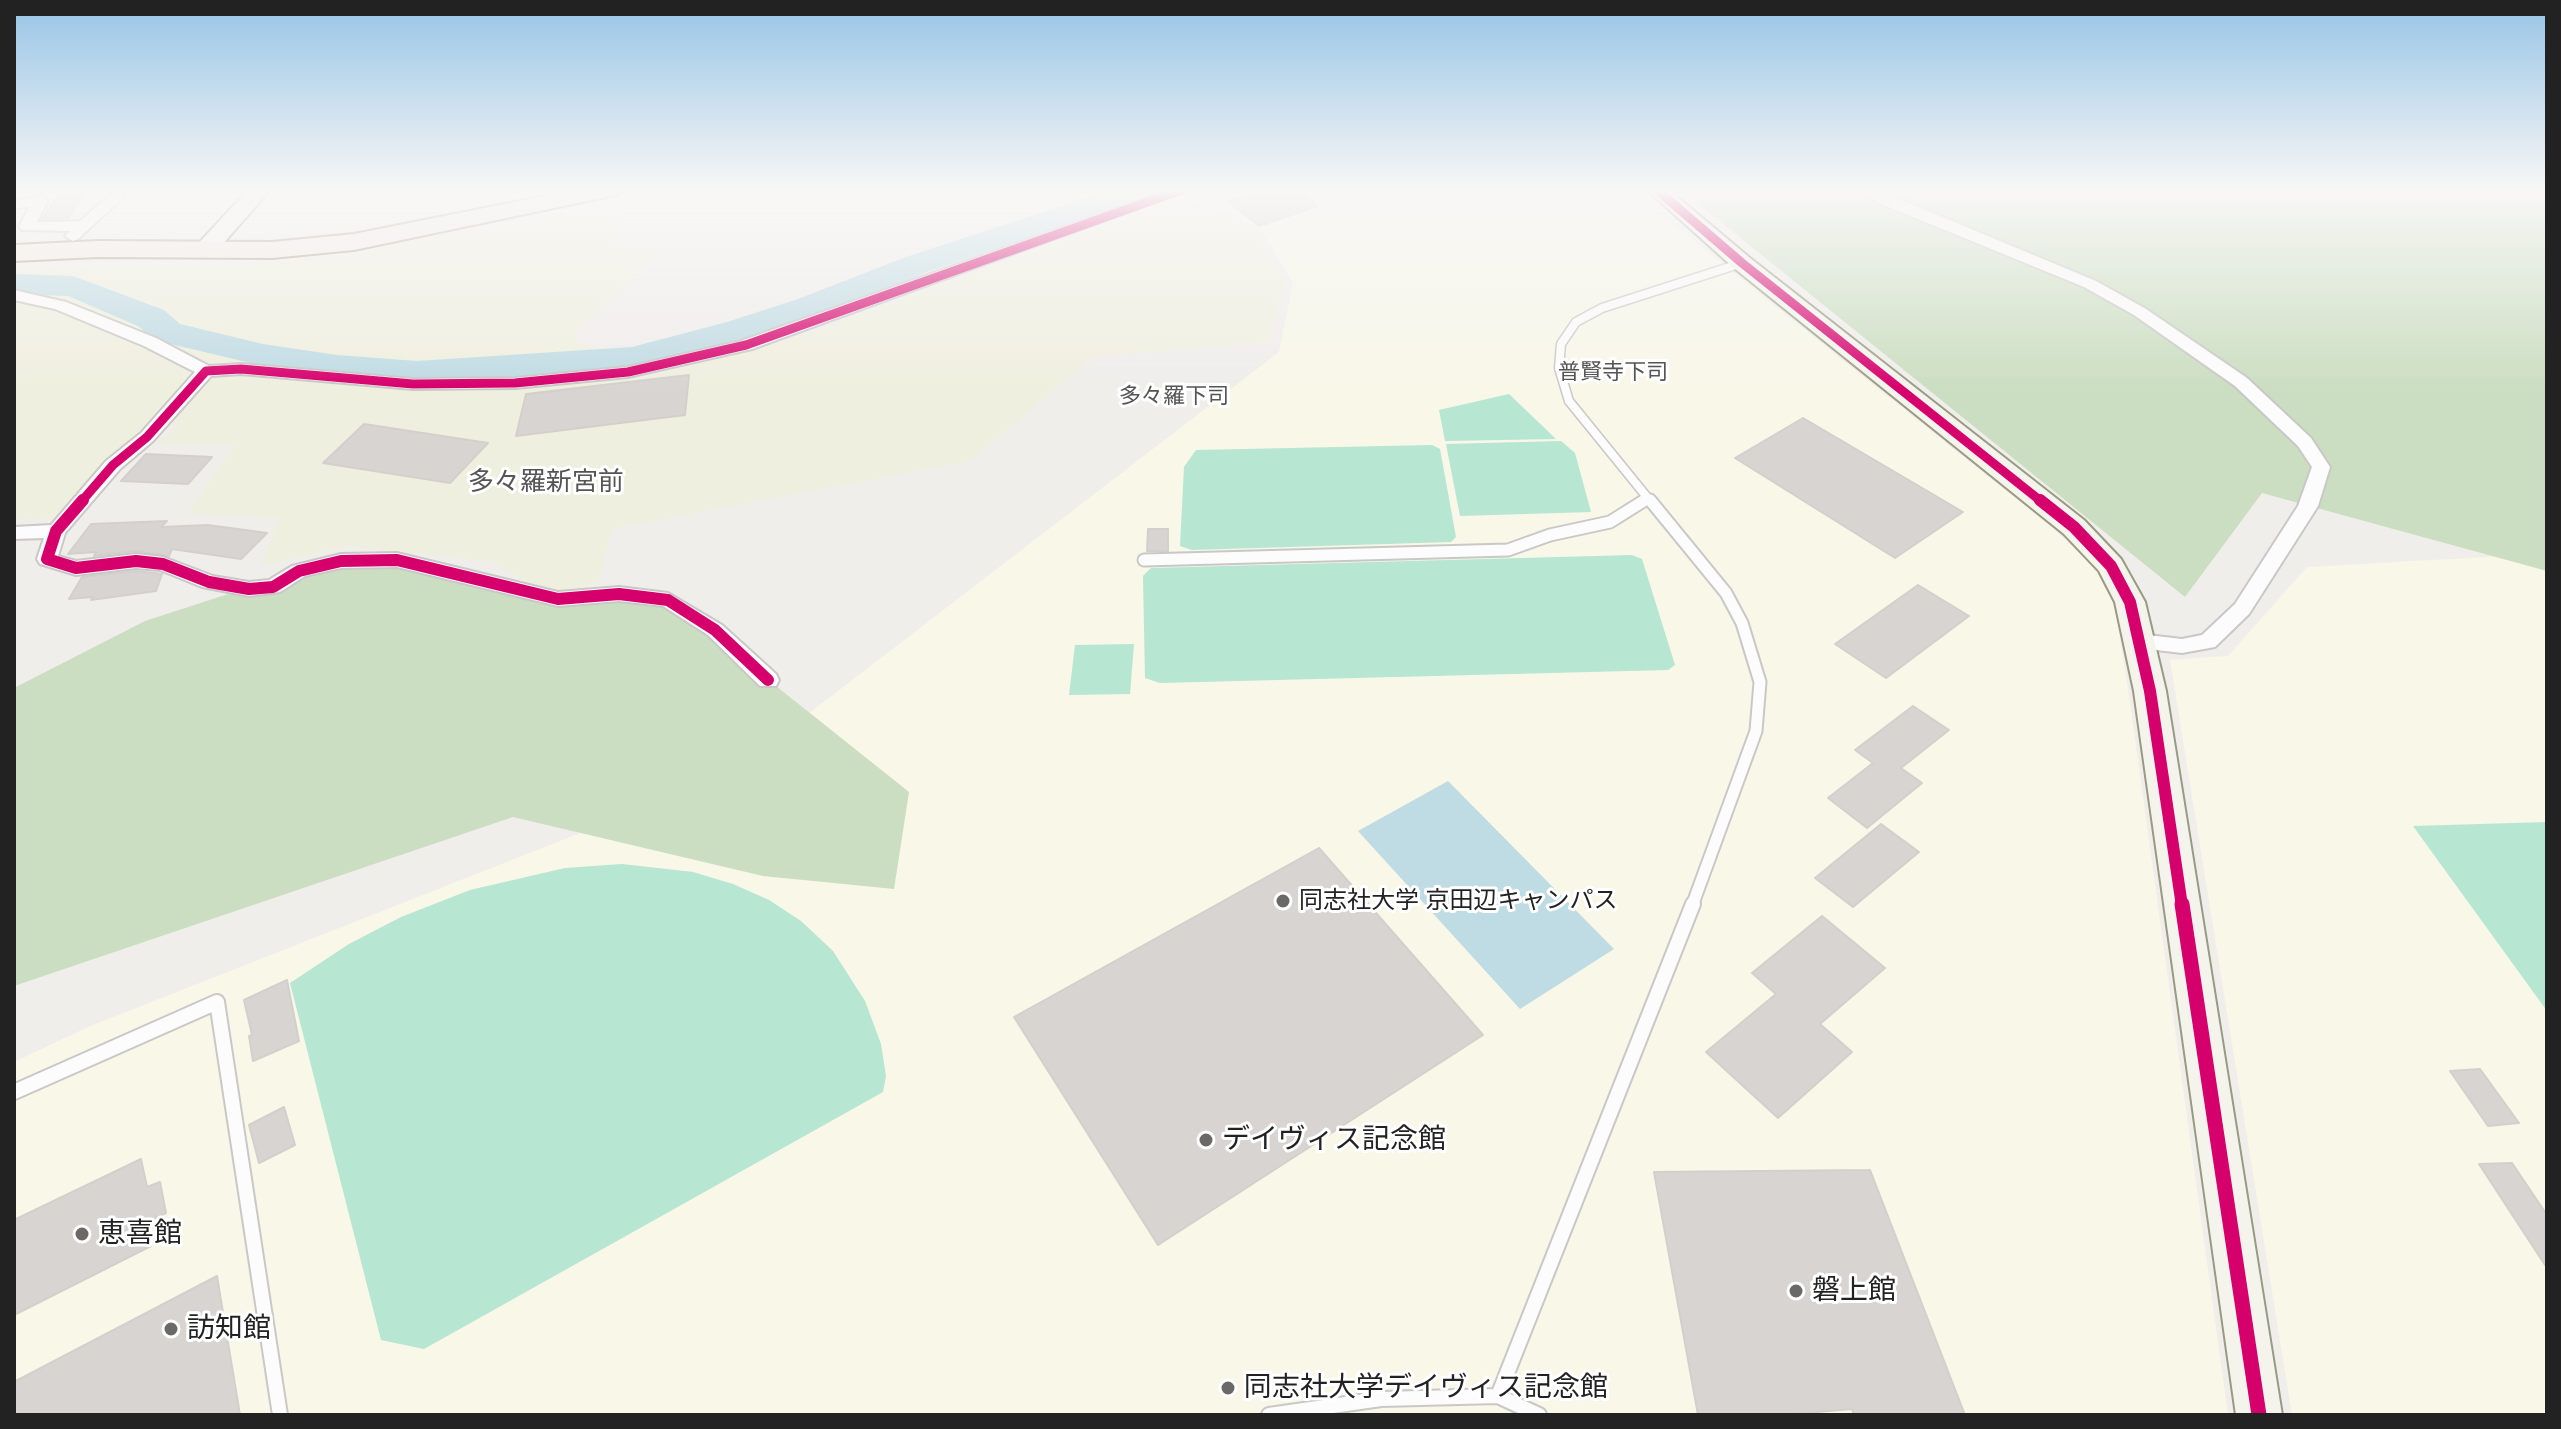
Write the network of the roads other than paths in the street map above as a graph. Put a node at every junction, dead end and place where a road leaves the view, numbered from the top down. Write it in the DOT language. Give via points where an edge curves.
graph roads {
  1 [pos="997,256"];
  2 [pos="1734,256"];
  3 [pos="2021,256"];
  4 [pos="1742,263"];
  5 [pos="14,295"];
  6 [pos="206,371"];
  7 [pos="1647,498"];
  8 [pos="56,531"];
  9 [pos="14,533"];
  10 [pos="1144,560"];
  11 [pos="2139,641"];
  12 [pos="768,680"];
  13 [pos="14,1092"];
  14 [pos="1498,1396"];
  15 [pos="280,1415"];
  16 [pos="1269,1415"];
  17 [pos="1539,1415"];
  18 [pos="2259,1415"];
  1 -- 6 [label="street" via="746,345 628,372 515,383 413,384 241,369"];
  2 -- 4 [label="street"];
  3 -- 11 [label="street" via="2090,284 2140,312 2241,382 2305,442 2321,467 2308,506 2242,609 2208,642 2182,646"];
  4 -- 7 [label="lane" via="1602,308 1576,322 1561,344 1559,368 1569,401"];
  4 -- 11 [label="street" via="2074,527 2111,566 2130,602"];
  5 -- 6 [label="street" via="60,305"];
  6 -- 8 [label="street"];
  7 -- 10 [label="lane" via="1610,522 1508,550"];
  7 -- 14 [label="lane" via="1726,593 1742,623 1760,682 1756,731 1677,947"];
  8 -- 9 [label="street"];
  8 -- 12 [label="street" via="47,559 65,567 163,564 209,582 249,589 273,587 299,571 341,561 397,560 558,599 619,594 668,600 715,630"];
  11 -- 18 [label="street"];
  13 -- 15 [label="lane" via="217,1002"];
  14 -- 16 [label="lane" via="1381,1399"];
  14 -- 17 [label="lane"];
}
